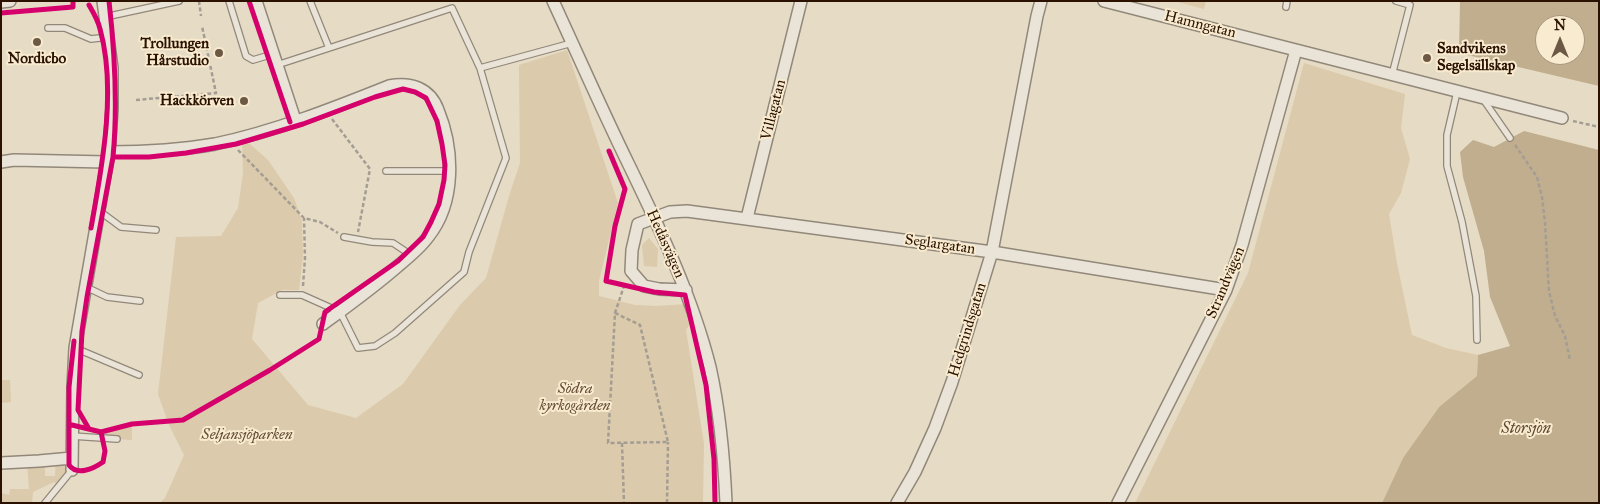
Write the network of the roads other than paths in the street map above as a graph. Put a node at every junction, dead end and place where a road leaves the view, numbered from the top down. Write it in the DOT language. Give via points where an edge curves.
graph roads {
  1 [pos="10,1"];
  2 [pos="103,1"];
  3 [pos="179,1"];
  4 [pos="229,1"];
  5 [pos="256,1"];
  6 [pos="310,1"];
  7 [pos="553,1"];
  8 [pos="801,1"];
  9 [pos="1042,1"];
  10 [pos="1104,1"];
  11 [pos="1,2"];
  12 [pos="1399,2"];
  13 [pos="105,17"];
  14 [pos="48,28"];
  15 [pos="108,37"];
  16 [pos="572,43"];
  17 [pos="329,48"];
  18 [pos="1296,50"];
  19 [pos="273,54"];
  20 [pos="277,65"];
  21 [pos="480,68"];
  22 [pos="1392,75"];
  23 [pos="1457,92"];
  24 [pos="1482,98"];
  25 [pos="1562,118"];
  26 [pos="295,120"];
  27 [pos="1510,138"];
  28 [pos="107,157"];
  29 [pos="1,162"];
  30 [pos="386,170"];
  31 [pos="449,171"];
  32 [pos="98,210"];
  33 [pos="654,217"];
  34 [pos="748,218"];
  35 [pos="156,230"];
  36 [pos="344,237"];
  37 [pos="992,252"];
  38 [pos="411,254"];
  39 [pos="86,287"];
  40 [pos="686,290"];
  41 [pos="1226,290"];
  42 [pos="280,294"];
  43 [pos="140,301"];
  44 [pos="340,312"];
  45 [pos="323,324"];
  46 [pos="1476,340"];
  47 [pos="75,348"];
  48 [pos="139,375"];
  49 [pos="72,436"];
  50 [pos="117,439"];
  51 [pos="1,463"];
  52 [pos="72,464"];
  53 [pos="45,503"];
  54 [pos="726,503"];
  55 [pos="897,503"];
  56 [pos="1118,503"];
  1 -- 11 [label="street"];
  2 -- 13 [label="street"];
  3 -- 13 [label="lane"];
  4 -- 19 [label="lane" via="246,56 253,60"];
  5 -- 19 [label="street"];
  6 -- 17 [label="lane"];
  7 -- 16 [label="street, Hedåsvägen"];
  8 -- 34 [label="street, Villagatan"];
  9 -- 37 [label="street, Hedgrindsgatan"];
  10 -- 18 [label="street, Hamngatan"];
  12 -- 22 [label="lane" via="1410,5"];
  13 -- 15 [label="street"];
  14 -- 15 [label="lane" via="65,28 91,39"];
  15 -- 28 [label="street" via="112,86"];
  16 -- 21 [label="lane"];
  16 -- 33 [label="street, Hedåsvägen"];
  17 -- 20 [label="lane"];
  17 -- 21 [label="lane" via="452,8"];
  18 -- 22 [label="street, Hamngatan"];
  18 -- 41 [label="street, Strandvägen" via="1242,245"];
  19 -- 20 [label="street"];
  20 -- 26 [label="street"];
  21 -- 44 [label="lane" via="506,158 464,272 395,333 375,346 358,348"];
  22 -- 23 [label="street, Hamngatan"];
  23 -- 24 [label="street, Hamngatan"];
  23 -- 46 [label="lane" via="1447,136 1447,166 1476,296"];
  24 -- 25 [label="street, Hamngatan"];
  24 -- 27 [label="lane"];
  26 -- 28 [label="street" via="235,139 191,148"];
  26 -- 31 [label="street" via="389,86 408,84 422,89 432,98 443,122"];
  28 -- 29 [label="street"];
  28 -- 32 [label="street"];
  30 -- 31 [label="lane"];
  31 -- 38 [label="street" via="446,196 436,225"];
  32 -- 35 [label="lane" via="121,227"];
  32 -- 39 [label="street"];
  33 -- 34 [label="street, Seglargatan" via="687,211"];
  33 -- 40 [label="street, Hedåsvägen"];
  33 -- 40 [label="street" via="638,224 631,271 644,286"];
  34 -- 37 [label="street, Seglargatan"];
  36 -- 38 [label="lane" via="393,243"];
  37 -- 41 [label="street, Seglargatan"];
  37 -- 55 [label="street, Hedgrindsgatan" via="935,428"];
  38 -- 44 [label="street"];
  39 -- 43 [label="lane" via="107,297"];
  39 -- 47 [label="street"];
  40 -- 54 [label="street, Hedåsvägen" via="710,368 721,429"];
  41 -- 56 [label="street, Strandvägen"];
  42 -- 44 [label="lane" via="302,295"];
  44 -- 45 [label="street"];
  47 -- 48 [label="lane"];
  47 -- 49 [label="street"];
  49 -- 50 [label="lane"];
  49 -- 52 [label="street"];
  51 -- 52 [label="street"];
  52 -- 53 [label="lane"];
}
